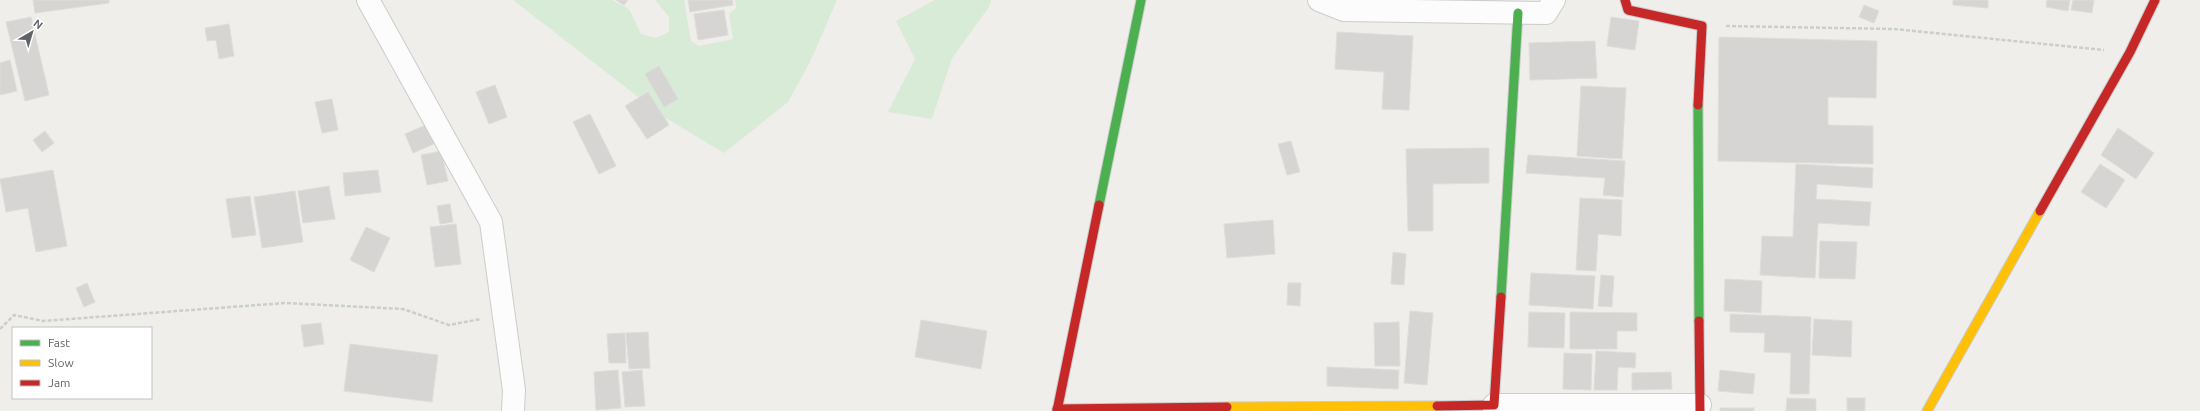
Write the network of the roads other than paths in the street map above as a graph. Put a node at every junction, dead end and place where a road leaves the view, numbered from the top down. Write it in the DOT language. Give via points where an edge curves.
graph roads {
  1 [pos="368,0"];
  2 [pos="1141,0"];
  3 [pos="1319,0"];
  4 [pos="1554,0"];
  5 [pos="1625,0"];
  6 [pos="2155,0"];
  7 [pos="1518,13"];
  8 [pos="1494,408"];
  9 [pos="1700,408"];
  10 [pos="1057,410"];
  11 [pos="513,411"];
  12 [pos="1927,411"];
  1 -- 11 [label="street" via="491,222 514,390"];
  2 -- 10 [label="street"];
  3 -- 7 [label="street" via="1344,10"];
  4 -- 7 [label="street" via="1546,13"];
  5 -- 9 [label="street" via="1628,10 1702,26 1697,135"];
  6 -- 12 [label="street" via="2130,52"];
  7 -- 8 [label="street"];
  8 -- 9 [label="street"];
  8 -- 10 [label="street"];
}
